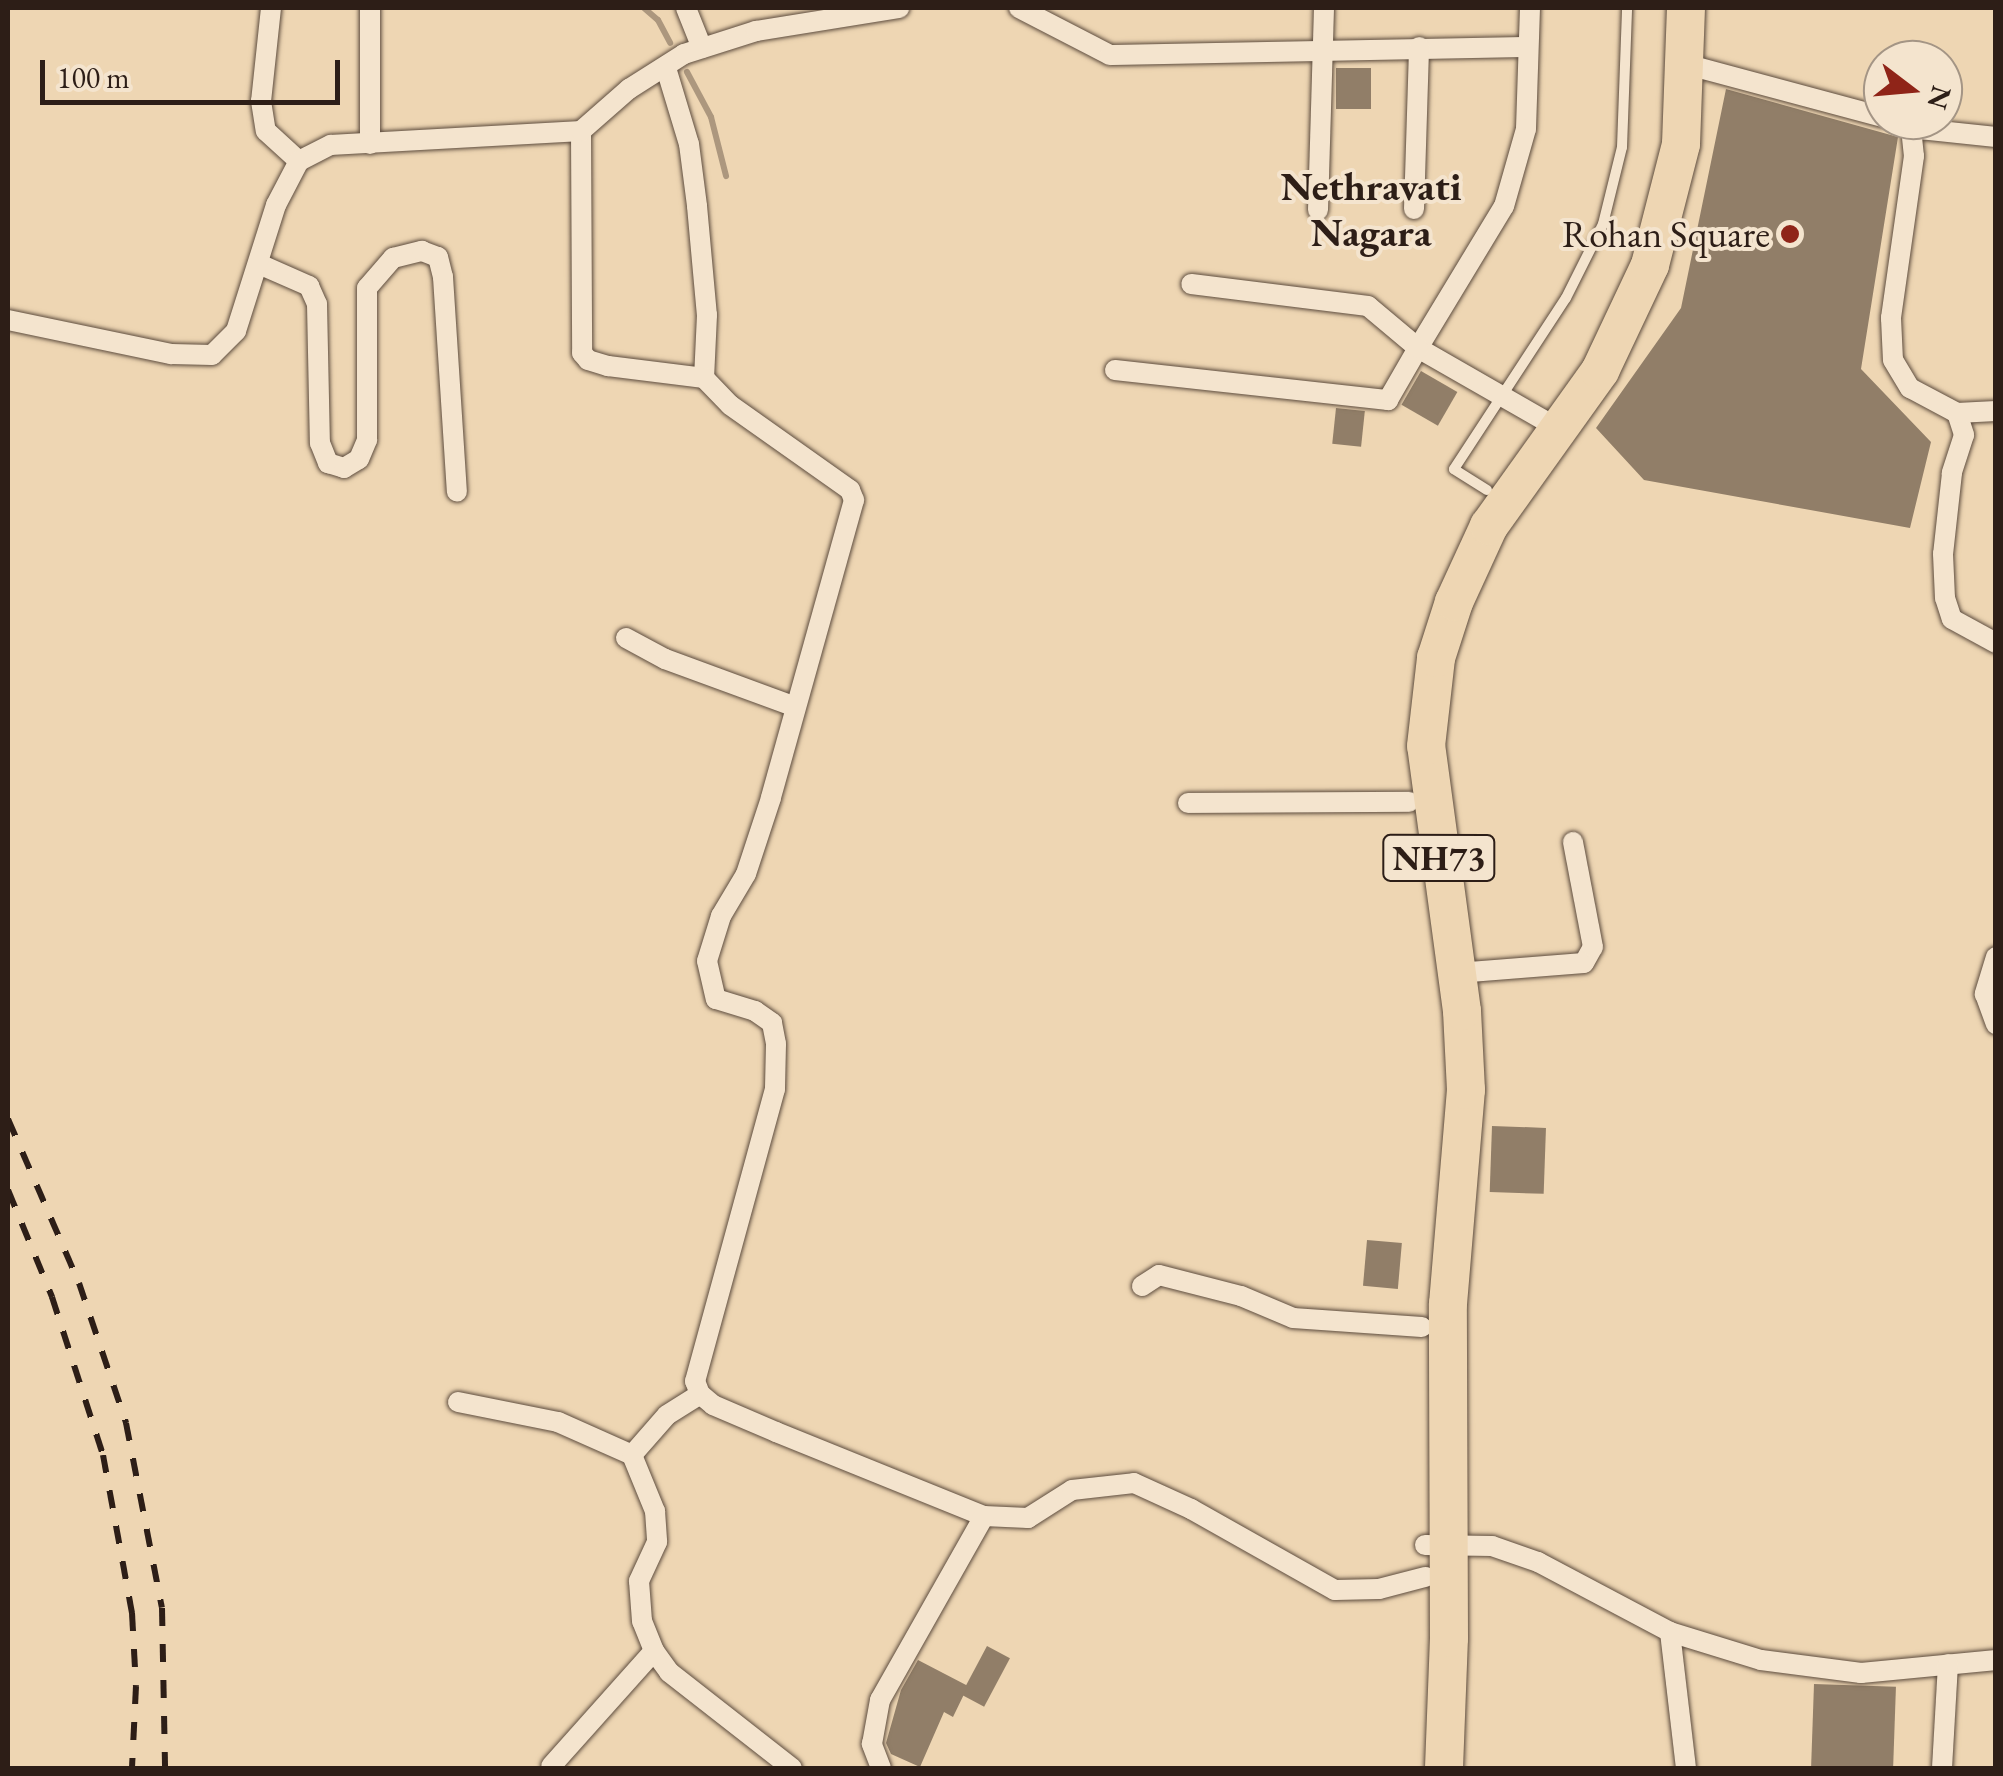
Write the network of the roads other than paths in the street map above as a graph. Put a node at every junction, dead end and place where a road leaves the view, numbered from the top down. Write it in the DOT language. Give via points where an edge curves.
graph roads {
  1 [pos="271,8"];
  2 [pos="370,8"];
  3 [pos="686,8"];
  4 [pos="899,8"];
  5 [pos="1019,8"];
  6 [pos="1324,8"];
  7 [pos="1530,8"];
  8 [pos="1627,8"];
  9 [pos="1665,8"];
  10 [pos="1686,8"];
  11 [pos="1419,47"];
  12 [pos="1527,47"];
  13 [pos="702,48"];
  14 [pos="1323,49"];
  15 [pos="1685,64"];
  16 [pos="666,68"];
  17 [pos="1863,111"];
  18 [pos="581,131"];
  19 [pos="1963,132"];
  20 [pos="1996,137"];
  21 [pos="1905,140"];
  22 [pos="370,144"];
  23 [pos="299,161"];
  24 [pos="1414,209"];
  25 [pos="1318,210"];
  26 [pos="258,264"];
  27 [pos="1191,284"];
  28 [pos="8,320"];
  29 [pos="1418,348"];
  30 [pos="1115,370"];
  31 [pos="704,378"];
  32 [pos="1500,397"];
  33 [pos="1996,411"];
  34 [pos="1957,413"];
  35 [pos="1542,420"];
  36 [pos="1487,490"];
  37 [pos="457,492"];
  38 [pos="626,638"];
  39 [pos="1996,643"];
  40 [pos="793,706"];
  41 [pos="1409,802"];
  42 [pos="1188,803"];
  43 [pos="1573,842"];
  44 [pos="1996,957"];
  45 [pos="1457,973"];
  46 [pos="1996,1024"];
  47 [pos="1142,1286"];
  48 [pos="1422,1327"];
  49 [pos="700,1394"];
  50 [pos="458,1402"];
  51 [pos="632,1455"];
  52 [pos="984,1516"];
  53 [pos="1433,1555"];
  54 [pos="1670,1632"];
  55 [pos="654,1650"];
  56 [pos="1996,1660"];
  57 [pos="1948,1664"];
  58 [pos="551,1766"];
  59 [pos="792,1768"];
  60 [pos="881,1768"];
  61 [pos="1422,1768"];
  62 [pos="1444,1768"];
  63 [pos="1686,1768"];
  64 [pos="1942,1768"];
  1 -- 23 [label="street" via="262,101 266,131"];
  2 -- 22 [label="street"];
  3 -- 13 [label="street"];
  4 -- 13 [label="street" via="756,31"];
  5 -- 14 [label="street" via="1110,56"];
  6 -- 14 [label="street"];
  7 -- 12 [label="street"];
  8 -- 32 [label="lane" via="1622,146 1604,224 1566,298"];
  9 -- 35 [label="highway, NH73" via="1660,141 1630,258 1582,360"];
  10 -- 15 [label="highway, NH73"];
  11 -- 12 [label="street"];
  11 -- 14 [label="street"];
  11 -- 24 [label="street"];
  12 -- 29 [label="street" via="1526,129 1504,206"];
  13 -- 16 [label="street"];
  14 -- 25 [label="street"];
  15 -- 17 [label="street"];
  15 -- 45 [label="highway, NH73" via="1681,144 1670,196 1626,324 1489,526 1436,658 1426,746"];
  16 -- 18 [label="street"];
  16 -- 31 [label="street" via="697,206 707,315"];
  18 -- 22 [label="street"];
  18 -- 31 [label="street" via="582,353 608,366"];
  19 -- 20 [label="street"];
  21 -- 34 [label="street" via="1913,190 1890,318 1894,360 1910,388"];
  22 -- 23 [label="street" via="331,144"];
  23 -- 26 [label="street" via="276,205"];
  26 -- 28 [label="street" via="236,331 212,355 171,354"];
  26 -- 37 [label="street" via="309,286 316,304 320,442 328,464 344,468 360,459 367,440 367,288 392,258 422,251 438,257"];
  27 -- 29 [label="street" via="1368,306"];
  29 -- 30 [label="street" via="1388,400"];
  29 -- 32 [label="street"];
  31 -- 40 [label="street" via="730,405 850,490 854,500"];
  32 -- 35 [label="street"];
  32 -- 36 [label="lane" via="1454,469"];
  33 -- 34 [label="street"];
  34 -- 39 [label="street" via="1964,435 1952,473 1945,598 1952,619"];
  35 -- 36 [label="highway, NH73"];
  36 -- 41 [label="highway, NH73" via="1434,594 1415,653 1405,746"];
  38 -- 40 [label="street"];
  40 -- 49 [label="street" via="746,874 721,916 707,960 716,999 772,1023 776,1059 775,1089 694,1381"];
  41 -- 42 [label="street"];
  41 -- 48 [label="highway, NH73" via="1441,1032"];
  43 -- 45 [label="street" via="1593,946 1584,962"];
  44 -- 46 [label="street" via="1985,994"];
  45 -- 53 [label="highway, NH73" via="1466,1090"];
  47 -- 48 [label="street" via="1160,1275 1293,1318"];
  48 -- 53 [label="highway, NH73"];
  49 -- 51 [label="street" via="667,1415"];
  49 -- 52 [label="street"];
  50 -- 51 [label="street" via="558,1422"];
  51 -- 55 [label="street" via="654,1511 658,1542 640,1582 642,1621"];
  52 -- 53 [label="street" via="1028,1518 1072,1490 1134,1484 1191,1508 1334,1590 1379,1589"];
  52 -- 60 [label="street" via="880,1700 872,1744"];
  53 -- 54 [label="street" via="1492,1546 1538,1562"];
  53 -- 61 [label="highway, NH73"];
  53 -- 62 [label="highway, NH73"];
  54 -- 57 [label="street" via="1761,1660 1860,1673"];
  54 -- 63 [label="street"];
  55 -- 58 [label="street"];
  55 -- 59 [label="street" via="669,1672"];
  56 -- 57 [label="street"];
  57 -- 64 [label="street"];
}
